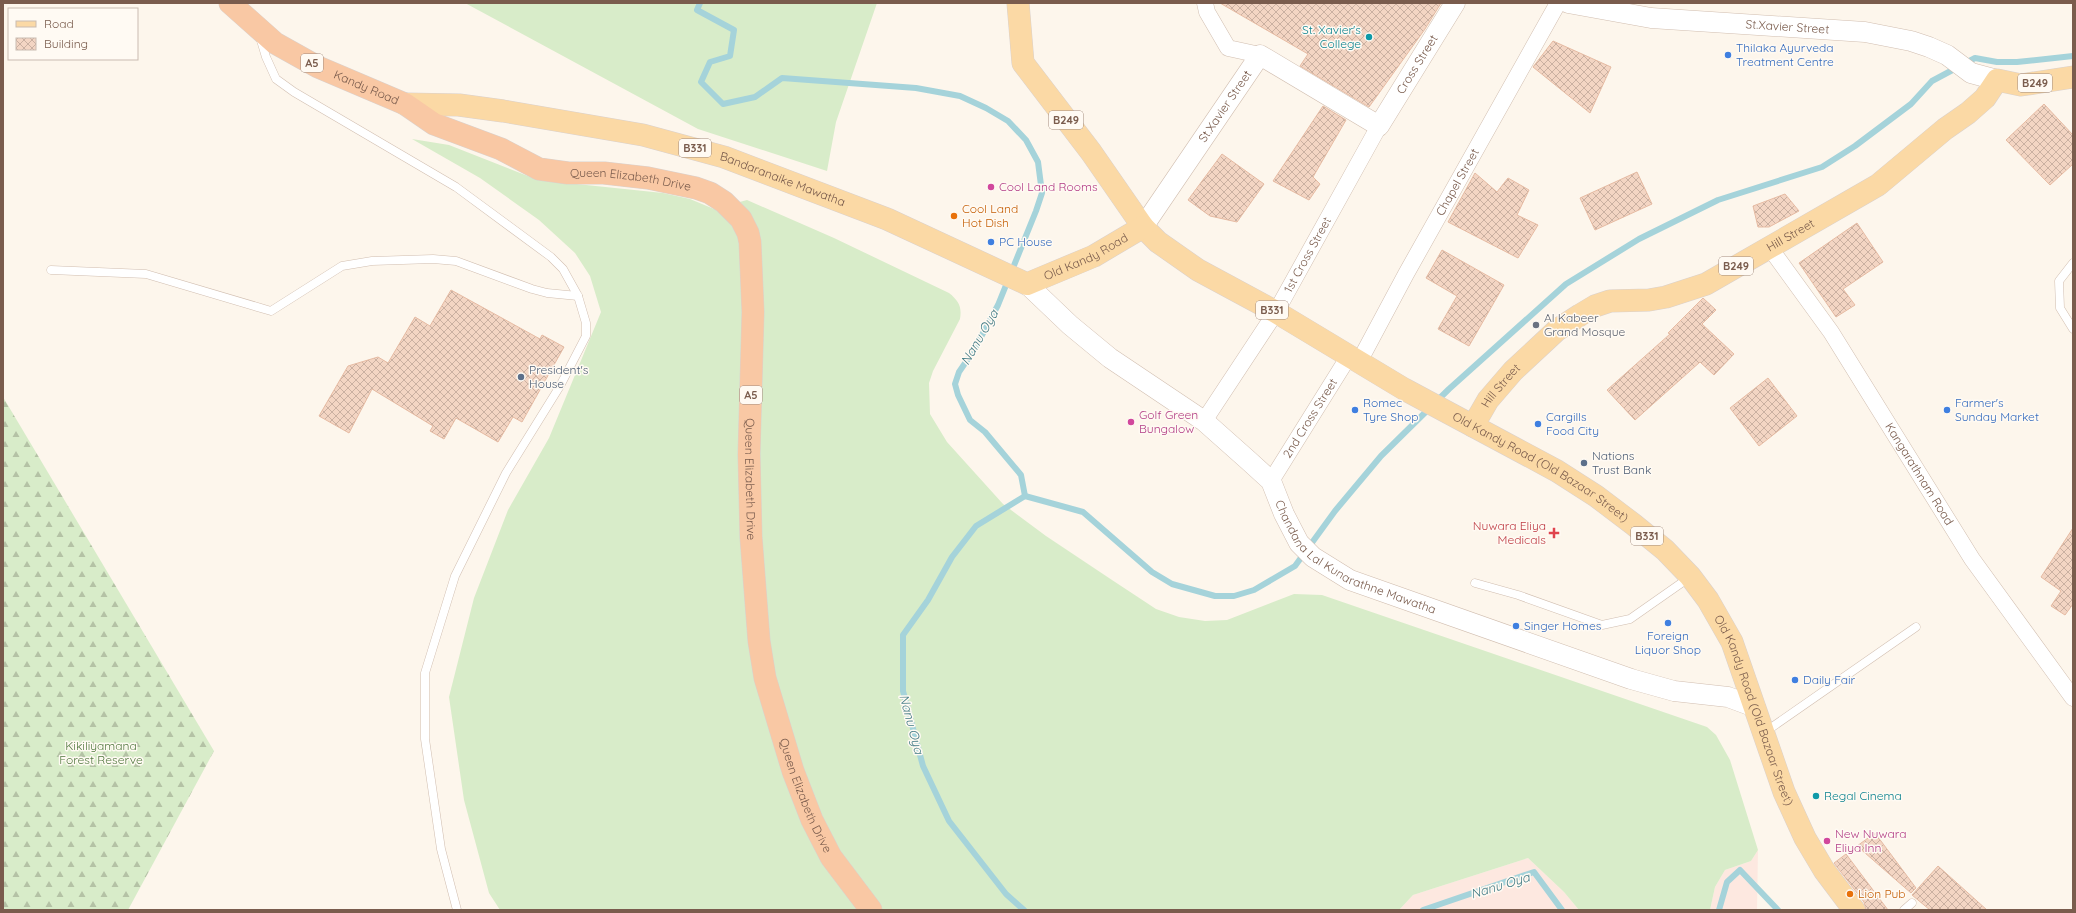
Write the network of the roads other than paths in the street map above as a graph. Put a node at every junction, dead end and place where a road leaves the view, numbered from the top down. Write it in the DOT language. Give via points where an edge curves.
graph roads {
  1 [pos="230,3"];
  2 [pos="1018,3"];
  3 [pos="1205,3"];
  4 [pos="1455,3"];
  5 [pos="1558,3"];
  6 [pos="1568,3"];
  7 [pos="259,30"];
  8 [pos="1260,55"];
  9 [pos="2073,77"];
  10 [pos="1997,80"];
  11 [pos="405,104"];
  12 [pos="1379,126"];
  13 [pos="1143,227"];
  14 [pos="1770,248"];
  15 [pos="2073,263"];
  16 [pos="51,270"];
  17 [pos="1024,282"];
  18 [pos="578,296"];
  19 [pos="1276,312"];
  20 [pos="2073,329"];
  21 [pos="1354,359"];
  22 [pos="1204,421"];
  23 [pos="1465,422"];
  24 [pos="1271,481"];
  25 [pos="1690,576"];
  26 [pos="1476,583"];
  27 [pos="1916,627"];
  28 [pos="2073,698"];
  29 [pos="1755,707"];
  30 [pos="1765,732"];
  31 [pos="1912,903"];
  32 [pos="457,910"];
  33 [pos="871,910"];
  34 [pos="1854,910"];
  35 [pos="1904,910"];
  1 -- 7 [label="highway, Kandy Road / A5"];
  2 -- 13 [label="main road, B249" via="1023,63 1091,152"];
  3 -- 8 [label="street, St.Xavier Street" via="1207,12 1228,48"];
  4 -- 12 [label="street, Cross Street"];
  5 -- 21 [label="street, Chapel Street" via="1406,274"];
  6 -- 10 [label="street, St.Xavier Street / B249" via="1651,18 1865,32 1929,47 1947,55 1971,73"];
  7 -- 11 [label="highway, Kandy Road / A5" via="318,67"];
  7 -- 18 [label="lane" via="266,57 276,79 456,187 551,257 563,269"];
  8 -- 12 [label="street"];
  8 -- 13 [label="street, St.Xavier Street"];
  9 -- 10 [label="main road, B249" via="2020,85"];
  10 -- 14 [label="main road, Hill Street / B249" via="1985,98 1968,114 1945,129 1878,185"];
  11 -- 17 [label="main road, Bandaranaike Mawatha / B331" via="459,105 643,135 688,146 724,157 887,219"];
  11 -- 33 [label="highway, Queen Elizabeth Drive / A5" via="434,124 501,149 539,169 624,175 696,188 710,193 724,202 745,226 750,242 753,312 749,454 751,537 759,641 765,678 793,771 812,820 831,857"];
  12 -- 19 [label="street, 1st Cross Street"];
  13 -- 17 [label="main road, Old Kandy Road" via="1094,256"];
  13 -- 19 [label="main road, Old Kandy Road (Old Bazaar Street) / B331" via="1171,253"];
  14 -- 23 [label="main road, Hill Street / B249" via="1706,284 1684,292 1649,300 1610,301 1595,306 1557,330 1513,371"];
  14 -- 28 [label="street, Kangarathnam Road" via="1831,332 1972,559"];
  15 -- 20 [label="lane" via="2059,281 2060,308"];
  16 -- 18 [label="lane" via="146,274 272,310 342,266 372,261 434,259 456,261 547,293"];
  17 -- 22 [label="street, Chandana Lal Kunarathne Mawatha" via="1110,358"];
  18 -- 32 [label="lane" via="586,323 586,336 560,386 506,473 455,576 425,673 425,739 441,849"];
  19 -- 21 [label="main road, Old Kandy Road (Old Bazaar Street) / B331"];
  19 -- 22 [label="street, 1st Cross Street"];
  21 -- 23 [label="main road, Old Kandy Road (Old Bazaar Street) / B331"];
  21 -- 24 [label="street, 2nd Cross Street"];
  22 -- 24 [label="street, Chandana Lal Kunarathne Mawatha"];
  23 -- 25 [label="main road, Old Kandy Road (Old Bazaar Street) / B331" via="1558,471 1596,496 1665,550"];
  24 -- 29 [label="street, Chandana Lal Kunarathne Mawatha" via="1300,543 1313,557 1350,580 1596,668 1674,691 1728,698"];
  25 -- 26 [label="lane" via="1630,619 1602,625 1518,594"];
  25 -- 29 [label="main road, Old Kandy Road (Old Bazaar Street) / B331" via="1708,600 1732,642"];
  27 -- 30 [label="lane"];
  29 -- 30 [label="main road, Old Kandy Road (Old Bazaar Street) / B331"];
  30 -- 34 [label="main road, Old Kandy Road (Old Bazaar Street) / B331" via="1784,792 1805,838 1824,870"];
  31 -- 35 [label="lane"];
}
